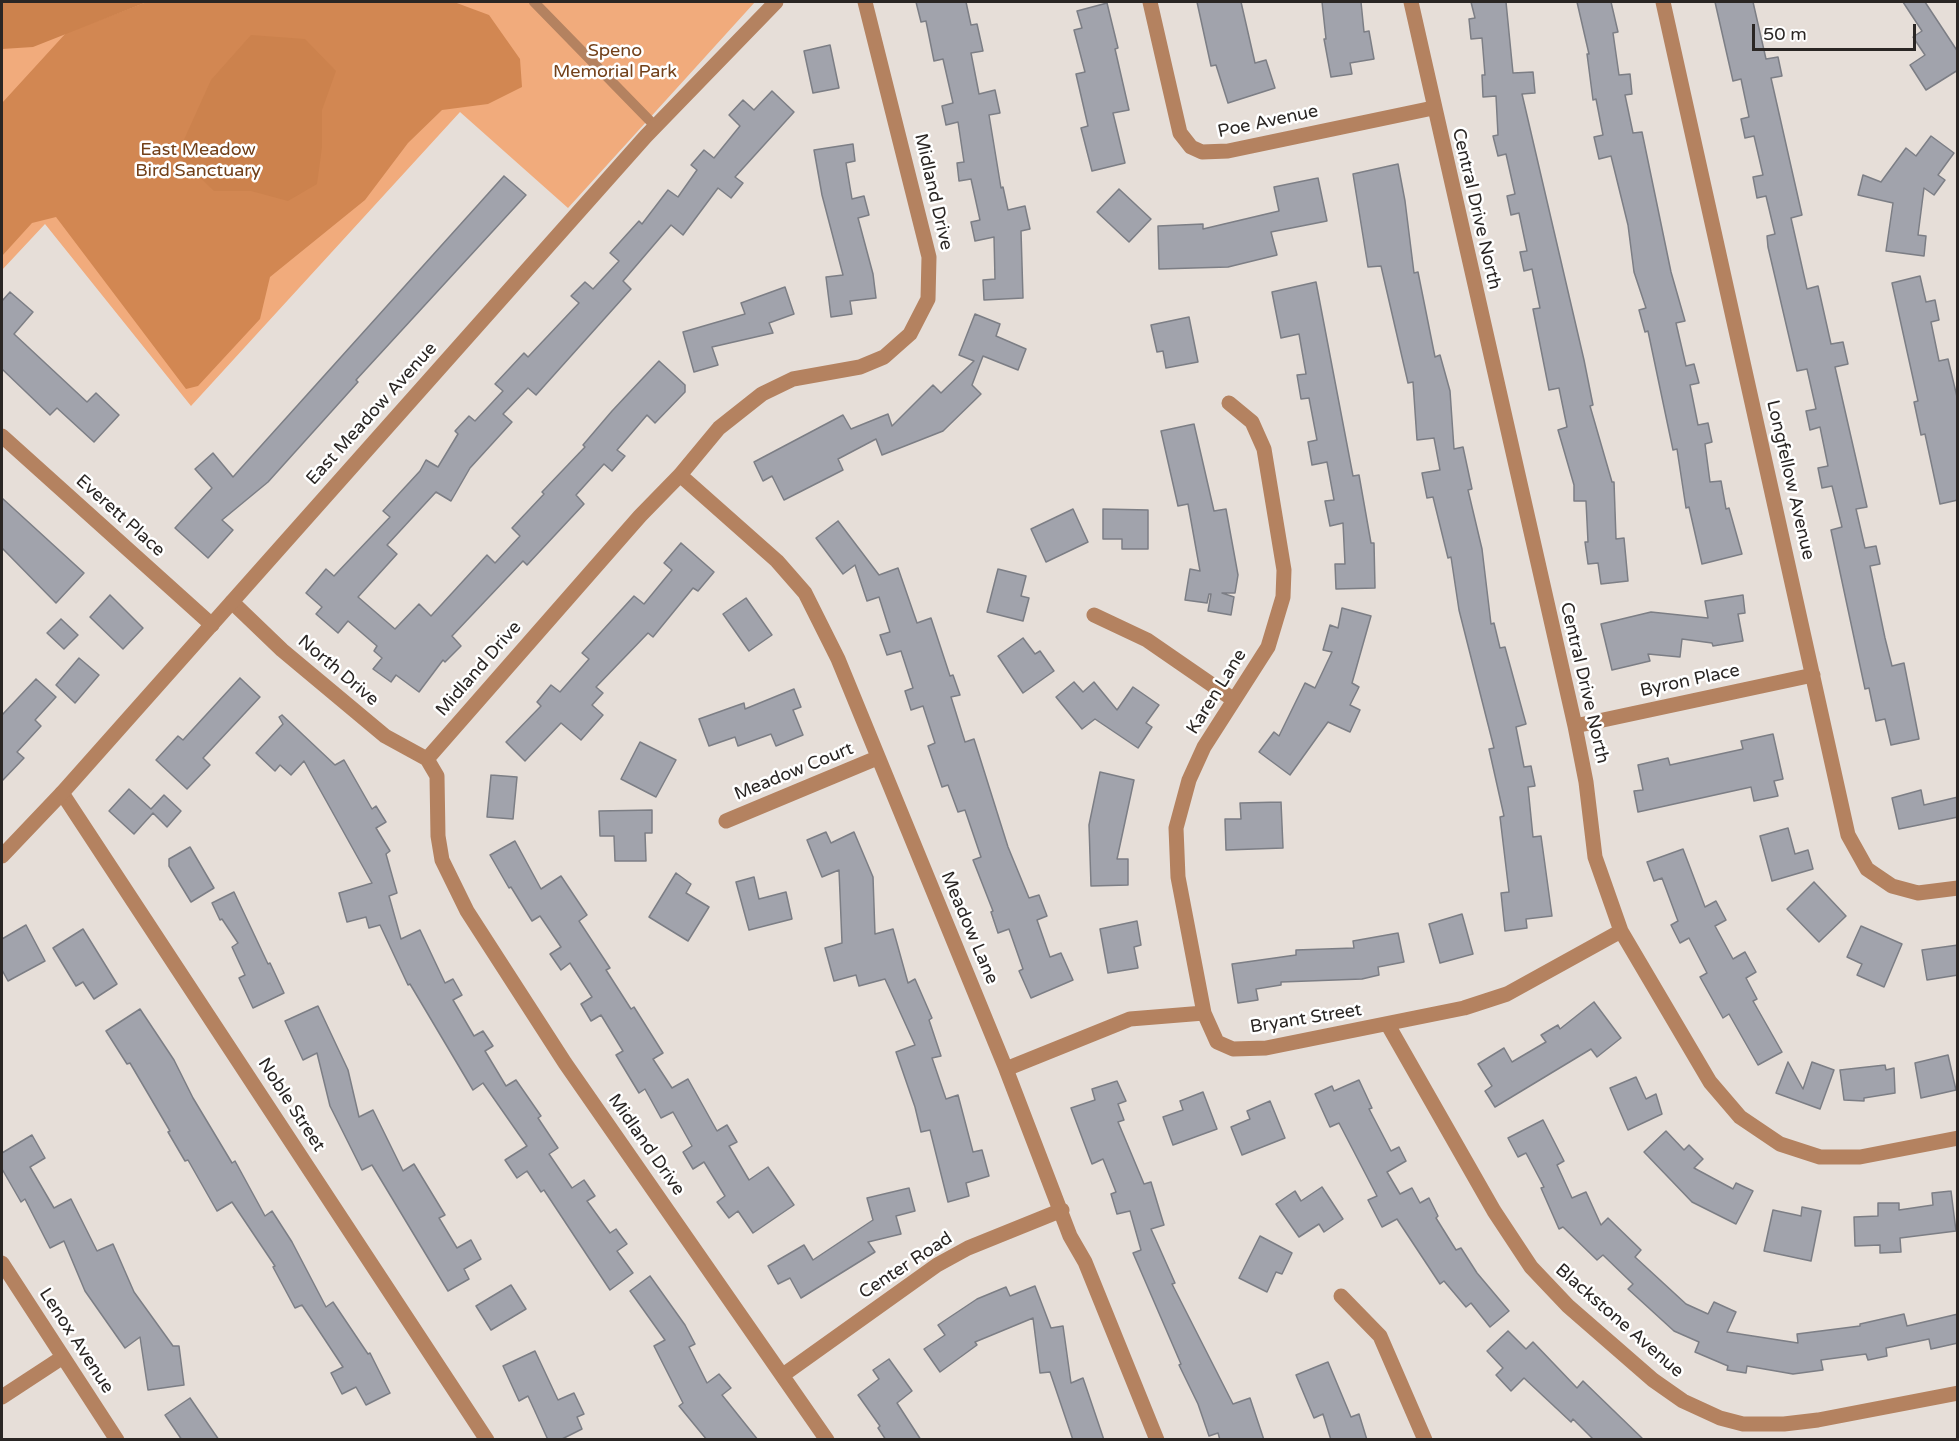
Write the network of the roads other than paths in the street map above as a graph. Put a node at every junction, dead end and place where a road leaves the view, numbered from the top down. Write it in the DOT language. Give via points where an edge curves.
graph roads {
  1 [pos="534,2"];
  2 [pos="776,2"];
  3 [pos="865,2"];
  4 [pos="1150,2"];
  5 [pos="1411,2"];
  6 [pos="1663,2"];
  7 [pos="1432,108"];
  8 [pos="655,126"];
  9 [pos="1229,403"];
  10 [pos="2,436"];
  11 [pos="680,475"];
  12 [pos="232,602"];
  13 [pos="1094,615"];
  14 [pos="212,625"];
  15 [pos="1813,675"];
  16 [pos="1234,700"];
  17 [pos="1575,726"];
  18 [pos="877,758"];
  19 [pos="427,759"];
  20 [pos="62,793"];
  21 [pos="726,821"];
  22 [pos="2,853"];
  23 [pos="1958,888"];
  24 [pos="1621,931"];
  25 [pos="1204,1013"];
  26 [pos="1388,1024"];
  27 [pos="1006,1069"];
  28 [pos="1958,1138"];
  29 [pos="1062,1210"];
  30 [pos="2,1263"];
  31 [pos="1341,1296"];
  32 [pos="63,1357"];
  33 [pos="783,1375"];
  34 [pos="1958,1393"];
  35 [pos="2,1397"];
  36 [pos="1784,1424"];
  37 [pos="117,1440"];
  38 [pos="487,1440"];
  39 [pos="827,1440"];
  40 [pos="1157,1440"];
  41 [pos="1425,1440"];
  42 [pos="1787,1440"];
  1 -- 8 [label="lane"];
  2 -- 8 [label="street, East Meadow Avenue"];
  3 -- 11 [label="street, Midland Drive" via="924,229 929,257 928,299 910,334 884,357 860,367 793,379 762,394 719,428"];
  4 -- 7 [label="street, Poe Avenue" via="1180,133 1191,147 1202,152 1228,151"];
  5 -- 7 [label="street, Central Drive North"];
  6 -- 15 [label="street, Longfellow Avenue"];
  7 -- 17 [label="street, Central Drive North"];
  8 -- 12 [label="street, East Meadow Avenue"];
  9 -- 16 [label="street, Karen Lane" via="1252,422 1264,449 1284,570 1277,624 1268,647"];
  10 -- 14 [label="street, Everett Place"];
  11 -- 18 [label="street, Meadow Lane" via="777,561 805,594 838,659"];
  11 -- 19 [label="street, Midland Drive"];
  12 -- 14 [label="street, East Meadow Avenue"];
  12 -- 19 [label="street, North Drive" via="282,650 385,736"];
  13 -- 16 [label="street" via="1147,640"];
  14 -- 20 [label="street, East Meadow Avenue"];
  15 -- 17 [label="street, Byron Place"];
  15 -- 23 [label="street, Longfellow Avenue" via="1848,835 1861,860 1877,877 1904,890 1934,892"];
  16 -- 25 [label="street, Karen Lane" via="1204,747 1189,780 1176,828 1178,877"];
  17 -- 24 [label="street, Central Drive North" via="1587,782 1594,857"];
  18 -- 21 [label="street, Meadow Court"];
  18 -- 27 [label="street, Meadow Lane"];
  19 -- 33 [label="street, Midland Drive" via="437,776 442,860 467,911 565,1063"];
  20 -- 22 [label="street, East Meadow Avenue"];
  20 -- 38 [label="street, Noble Street"];
  24 -- 26 [label="street, Bryant Street" via="1507,994 1464,1008"];
  24 -- 28 [label="street, Central Drive North" via="1710,1083 1740,1117 1780,1144 1820,1157 1860,1157"];
  25 -- 26 [label="street, Bryant Street" via="1217,1041 1233,1049 1266,1048"];
  25 -- 27 [label="street" via="1130,1019"];
  26 -- 36 [label="street, Blackstone Avenue" via="1494,1211 1547,1286 1653,1380 1683,1401 1743,1424"];
  27 -- 29 [label="street, Meadow Lane"];
  29 -- 33 [label="street, Center Road" via="968,1248 937,1265"];
  29 -- 40 [label="street, Meadow Lane"];
  30 -- 32 [label="street, Lenox Avenue"];
  31 -- 41 [label="street" via="1380,1336"];
  32 -- 35 [label="street"];
  32 -- 37 [label="street, Lenox Avenue"];
  33 -- 39 [label="street, Midland Drive"];
  34 -- 36 [label="street, Blackstone Avenue"];
  36 -- 42 [label="street"];
}
